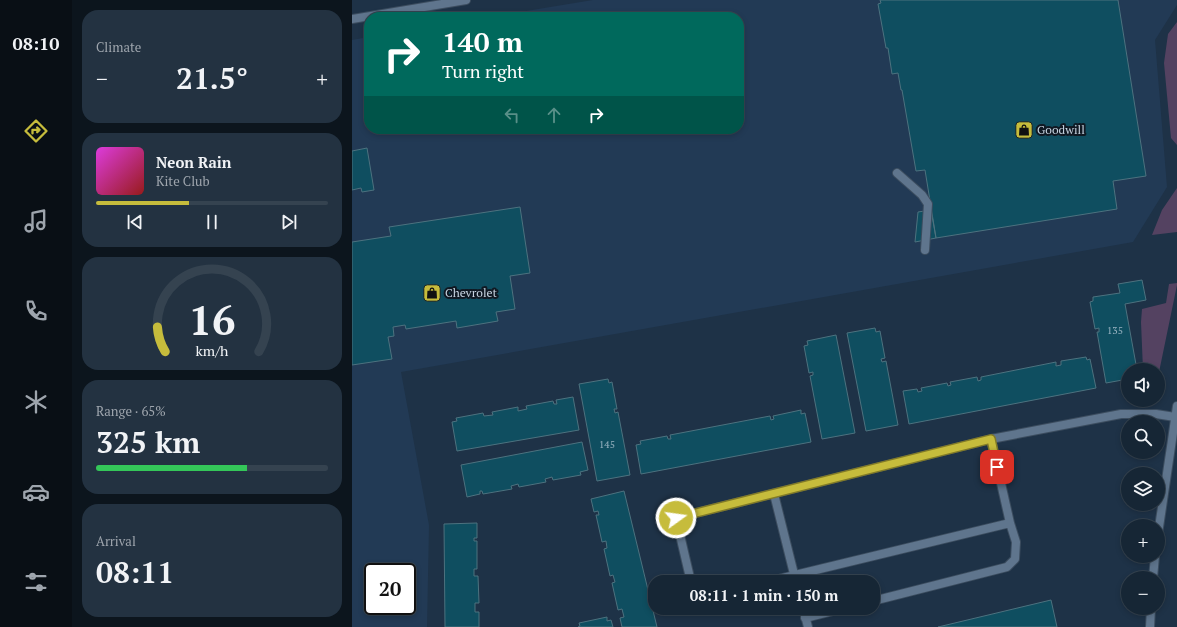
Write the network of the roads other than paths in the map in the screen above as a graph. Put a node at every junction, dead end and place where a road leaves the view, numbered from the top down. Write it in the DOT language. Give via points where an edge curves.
graph roads {
  1 [pos="466,0"];
  2 [pos="394,12"];
  3 [pos="364,17"];
  4 [pos="352,19"];
  5 [pos="897,173"];
  6 [pos="925,250"];
  7 [pos="1177,406"];
  8 [pos="1175,417"];
  9 [pos="991,439"];
  10 [pos="774,494"];
  11 [pos="1160,519"];
  12 [pos="1010,523"];
  13 [pos="689,575"];
  14 [pos="794,575"];
  15 [pos="810,575"];
  16 [pos="880,599"];
  17 [pos="804,615"];
  18 [pos="817,615"];
  19 [pos="1151,615"];
  20 [pos="805,618"];
  21 [pos="808,627"];
  22 [pos="1150,627"];
  1 -- 2 [label="street"];
  3 -- 4 [label="street"];
  5 -- 6 [label="street" via="922,195 928,204"];
  7 -- 8 [label="street"];
  8 -- 9 [label="street" via="1121,414"];
  8 -- 11 [label="street"];
  9 -- 10 [label="street"];
  9 -- 12 [label="street"];
  10 -- 13 [label="street" via="676,518"];
  10 -- 14 [label="street"];
  12 -- 15 [label="street"];
  12 -- 16 [label="street" via="1016,542 1015,559 1007,567"];
  17 -- 20 [label="street"];
  18 -- 20 [label="street"];
  19 -- 22 [label="street"];
  20 -- 21 [label="street"];
}
